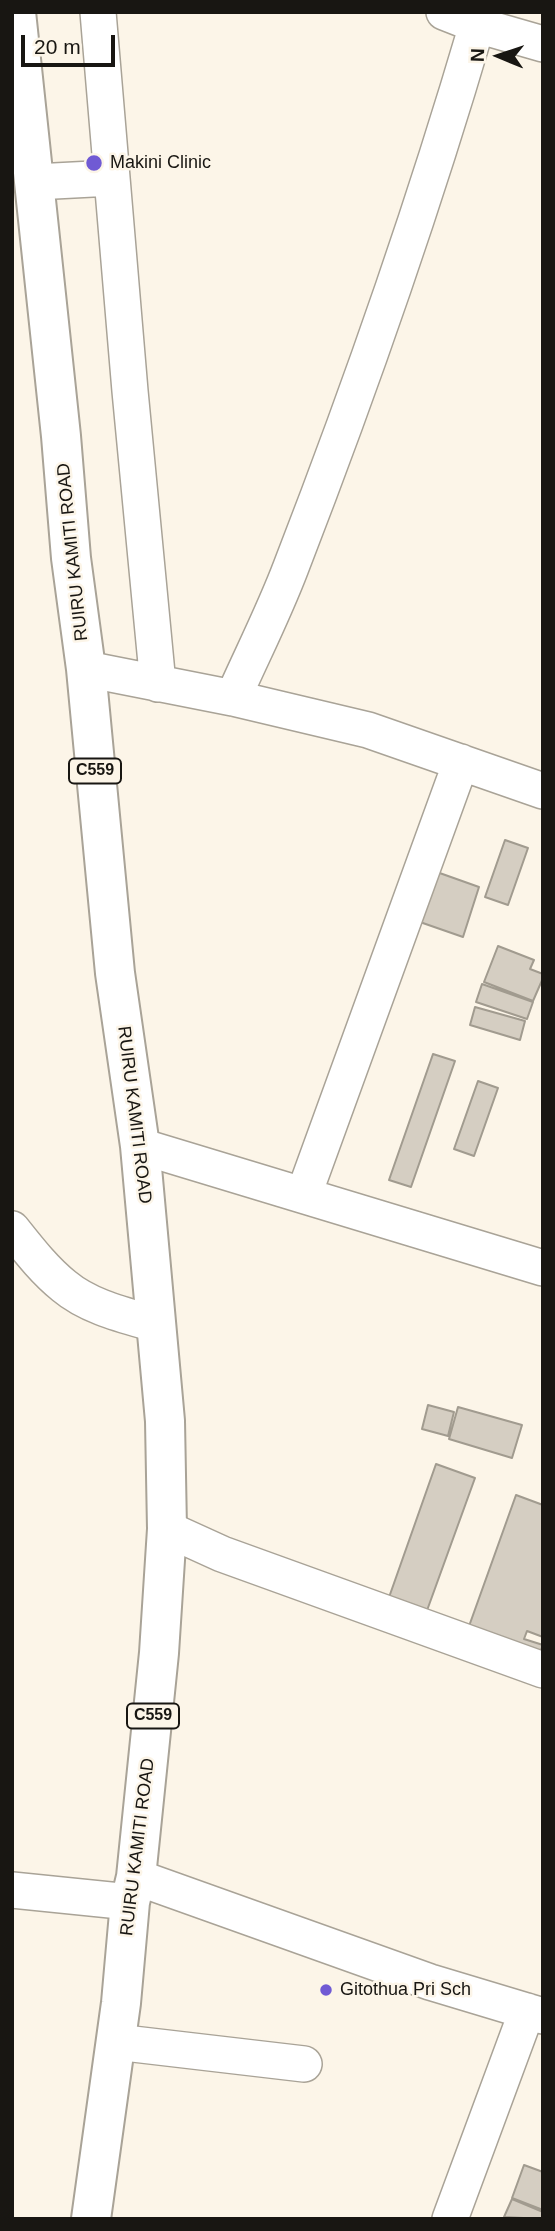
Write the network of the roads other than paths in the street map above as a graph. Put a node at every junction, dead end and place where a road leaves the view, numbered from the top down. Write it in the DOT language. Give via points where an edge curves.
graph roads {
  1 [pos="16,12"];
  2 [pos="98,12"];
  3 [pos="444,12"];
  4 [pos="477,25"];
  5 [pos="543,44"];
  6 [pos="112,178"];
  7 [pos="35,182"];
  8 [pos="86,669"];
  9 [pos="158,684"];
  10 [pos="233,698"];
  11 [pos="461,762"];
  12 [pos="543,791"];
  13 [pos="140,1146"];
  14 [pos="304,1194"];
  15 [pos="12,1229"];
  16 [pos="543,1268"];
  17 [pos="155,1324"];
  18 [pos="167,1529"];
  19 [pos="543,1670"];
  20 [pos="133,1889"];
  21 [pos="12,1890"];
  22 [pos="535,2014"];
  23 [pos="116,2042"];
  24 [pos="304,2064"];
  25 [pos="91,2219"];
  26 [pos="450,2219"];
  1 -- 7 [label="main road, RUIRU KAMITI ROAD / C559"];
  2 -- 6 [label="street"];
  3 -- 4 [label="street"];
  4 -- 5 [label="street"];
  4 -- 10 [label="street" via="440,151 378,330 290,569"];
  6 -- 7 [label="street"];
  6 -- 9 [label="street"];
  7 -- 8 [label="main road, RUIRU KAMITI ROAD / C559"];
  8 -- 9 [label="street"];
  8 -- 13 [label="main road, RUIRU KAMITI ROAD / C559" via="115,973"];
  9 -- 10 [label="street"];
  10 -- 11 [label="street" via="368,730"];
  11 -- 12 [label="street"];
  11 -- 14 [label="street"];
  13 -- 14 [label="street"];
  13 -- 17 [label="main road, RUIRU KAMITI ROAD / C559"];
  14 -- 16 [label="street"];
  15 -- 17 [label="street" via="65,1287 102,1308"];
  17 -- 18 [label="main road, RUIRU KAMITI ROAD / C559" via="165,1421"];
  18 -- 19 [label="street" via="222,1554"];
  18 -- 20 [label="main road, RUIRU KAMITI ROAD / C559" via="159,1653"];
  20 -- 21 [label="street"];
  20 -- 22 [label="street"];
  20 -- 23 [label="main road, RUIRU KAMITI ROAD / C559"];
  22 -- 26 [label="street"];
  23 -- 24 [label="street"];
  23 -- 25 [label="main road, RUIRU KAMITI ROAD / C559"];
}
